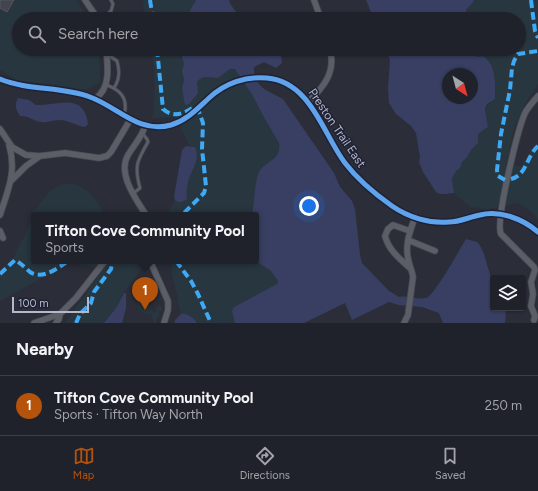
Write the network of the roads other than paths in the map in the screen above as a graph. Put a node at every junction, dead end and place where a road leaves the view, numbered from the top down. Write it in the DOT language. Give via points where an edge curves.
graph roads {
  1 [pos="85,0"];
  2 [pos="111,0"];
  3 [pos="314,0"];
  4 [pos="93,12"];
  5 [pos="110,12"];
  6 [pos="318,12"];
  7 [pos="107,56"];
  8 [pos="112,56"];
  9 [pos="331,56"];
  10 [pos="0,79"];
  11 [pos="106,85"];
  12 [pos="114,88"];
  13 [pos="538,96"];
  14 [pos="95,99"];
  15 [pos="308,102"];
  16 [pos="126,111"];
  17 [pos="130,120"];
  18 [pos="145,126"];
  19 [pos="0,129"];
  20 [pos="143,134"];
  21 [pos="9,143"];
  22 [pos="40,156"];
  23 [pos="10,182"];
  24 [pos="133,193"];
  25 [pos="144,212"];
  26 [pos="0,215"];
  27 [pos="501,215"];
  28 [pos="415,218"];
  29 [pos="0,231"];
  30 [pos="410,231"];
  31 [pos="538,232"];
  32 [pos="3,238"];
  33 [pos="408,240"];
  34 [pos="435,251"];
  35 [pos="103,264"];
  36 [pos="151,264"];
  37 [pos="412,270"];
  38 [pos="535,294"];
  39 [pos="60,314"];
  40 [pos="535,321"];
  41 [pos="34,323"];
  42 [pos="56,323"];
  43 [pos="164,323"];
  44 [pos="404,323"];
  1 -- 4 [label="street"];
  2 -- 5 [label="lane" via="113,4"];
  3 -- 6 [label="street"];
  7 -- 11 [label="street"];
  8 -- 12 [label="lane" via="118,61 119,67 119,77"];
  9 -- 15 [label="street" via="330,75 320,91"];
  10 -- 14 [label="street, Preston Trail East" via="18,85 67,91"];
  11 -- 12 [label="lane"];
  11 -- 14 [label="street"];
  12 -- 16 [label="lane" via="123,96"];
  13 -- 27 [label="street" via="526,112 516,141"];
  14 -- 17 [label="street, Preston Trail East"];
  15 -- 18 [label="street, Preston Trail East" via="285,83 268,78 240,80 216,92 184,120 163,127"];
  15 -- 28 [label="street, Preston Trail East" via="338,153 355,175 393,206"];
  17 -- 18 [label="street, Preston Trail East"];
  17 -- 22 [label="street" via="115,148 107,156 99,158 65,153"];
  18 -- 20 [label="street"];
  19 -- 21 [label="street"];
  20 -- 24 [label="street" via="124,165 126,179"];
  20 -- 24 [label="lane" via="148,142 136,165 140,188"];
  21 -- 22 [label="street" via="22,154"];
  21 -- 23 [label="street" via="13,162"];
  22 -- 23 [label="street"];
  23 -- 26 [label="street"];
  24 -- 25 [label="street"];
  27 -- 28 [label="street, Preston Trail East" via="483,214 449,222"];
  27 -- 31 [label="street, Preston Trail East" via="517,218"];
  27 -- 38 [label="street" via="501,234 534,267 531,282"];
  28 -- 30 [label="street"];
  29 -- 32 [label="street"];
  30 -- 33 [label="street"];
  30 -- 37 [label="street" via="393,225 384,236 394,254"];
  33 -- 34 [label="street"];
  33 -- 37 [label="street" via="408,258"];
  35 -- 39 [label="street"];
  36 -- 43 [label="street" via="168,301"];
  37 -- 44 [label="street" via="411,296"];
  38 -- 40 [label="street" via="531,306"];
  39 -- 41 [label="street"];
  39 -- 42 [label="street"];
}
